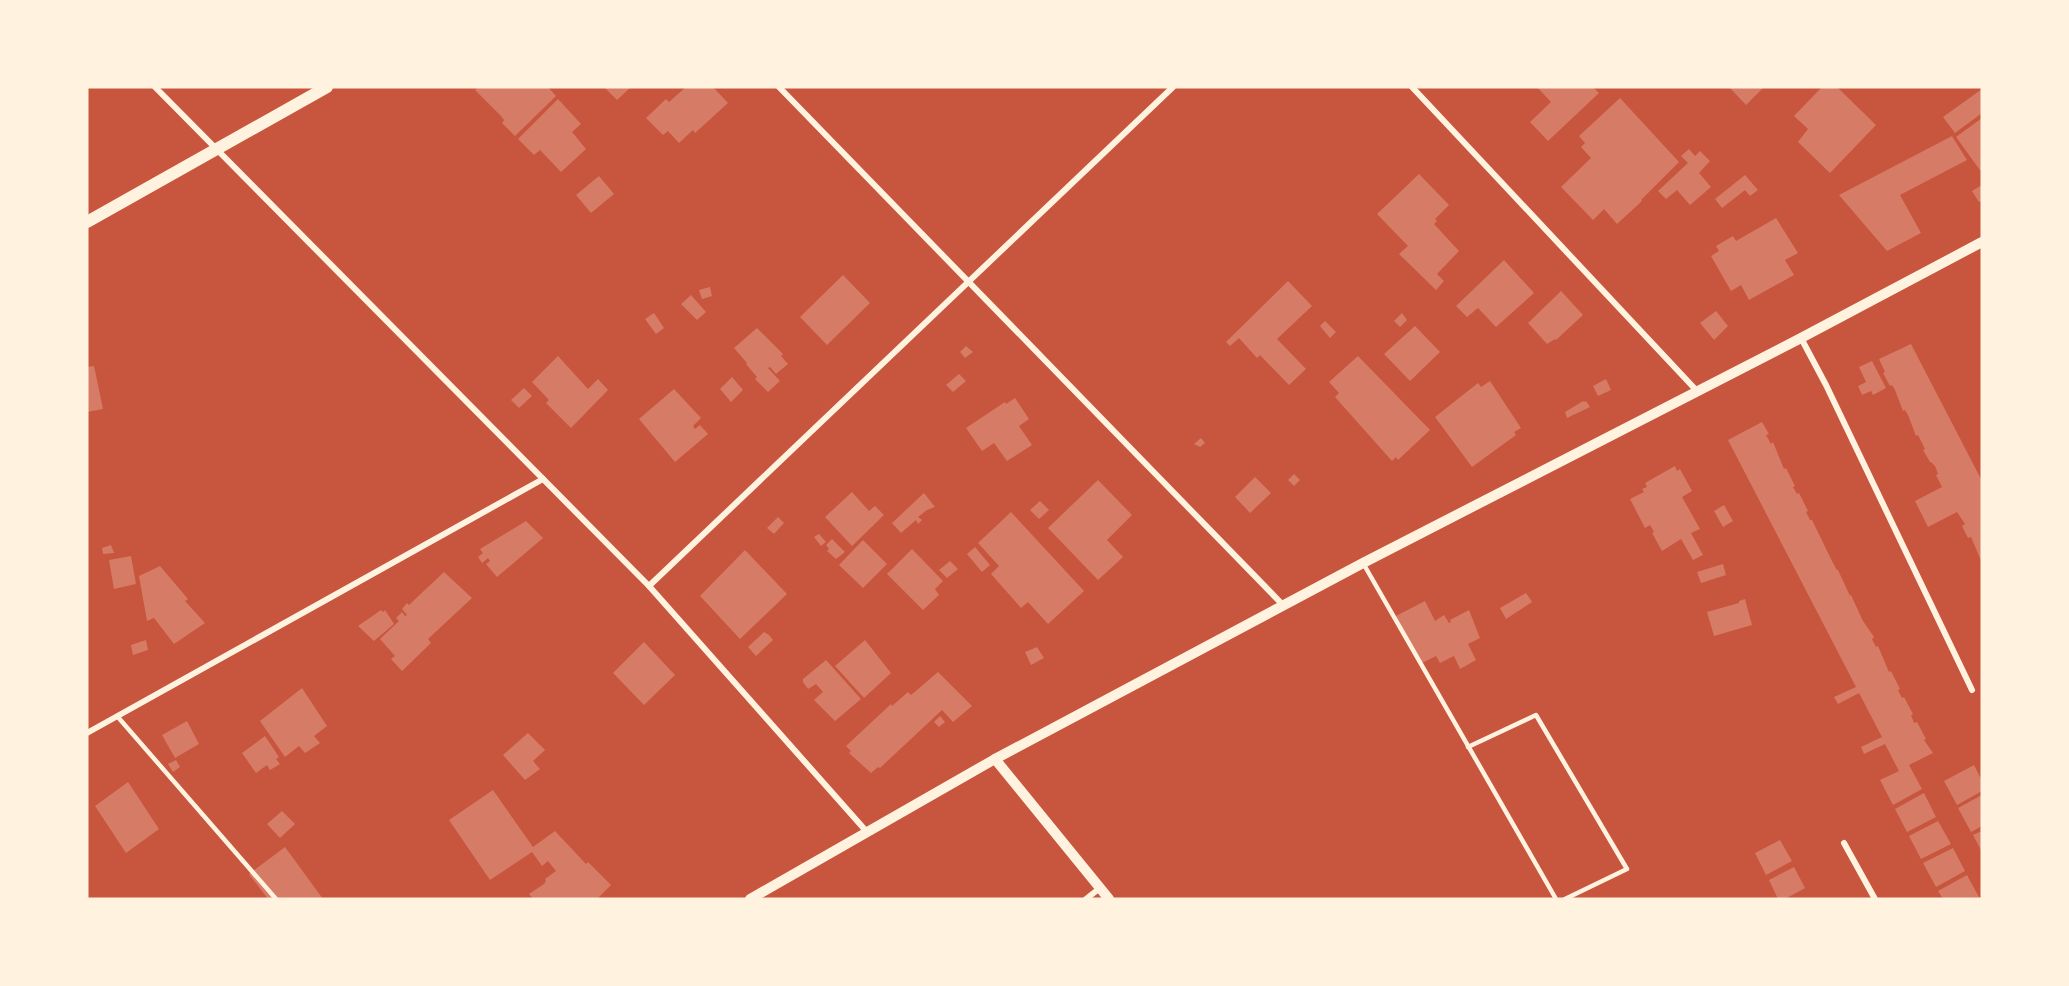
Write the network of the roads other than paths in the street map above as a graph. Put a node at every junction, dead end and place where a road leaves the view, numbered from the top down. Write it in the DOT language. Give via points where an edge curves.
graph roads {
  1 [pos="155,87"];
  2 [pos="327,87"];
  3 [pos="779,87"];
  4 [pos="1173,87"];
  5 [pos="1412,87"];
  6 [pos="215,149"];
  7 [pos="87,222"];
  8 [pos="1982,242"];
  9 [pos="969,283"];
  10 [pos="1801,338"];
  11 [pos="1697,391"];
  12 [pos="543,479"];
  13 [pos="1363,563"];
  14 [pos="649,586"];
  15 [pos="1284,606"];
  16 [pos="1972,690"];
  17 [pos="117,716"];
  18 [pos="87,733"];
  19 [pos="1468,747"];
  20 [pos="995,759"];
  21 [pos="867,832"];
  22 [pos="1844,843"];
  23 [pos="1101,887"];
  24 [pos="276,899"];
  25 [pos="750,899"];
  26 [pos="1086,899"];
  27 [pos="1109,899"];
  28 [pos="1556,899"];
  29 [pos="1565,899"];
  30 [pos="1875,899"];
  1 -- 6 [label="street"];
  2 -- 6 [label="main road"];
  3 -- 9 [label="street"];
  4 -- 9 [label="street"];
  5 -- 11 [label="street"];
  6 -- 7 [label="main road"];
  6 -- 12 [label="street"];
  8 -- 10 [label="street"];
  9 -- 14 [label="street"];
  9 -- 15 [label="street"];
  10 -- 11 [label="street"];
  10 -- 16 [label="street"];
  11 -- 13 [label="street"];
  12 -- 14 [label="street"];
  12 -- 17 [label="street"];
  13 -- 15 [label="street"];
  13 -- 19 [label="lane"];
  14 -- 21 [label="street"];
  15 -- 20 [label="street"];
  17 -- 18 [label="street"];
  17 -- 24 [label="lane"];
  19 -- 28 [label="lane"];
  19 -- 29 [label="lane" via="1536,715 1627,869"];
  20 -- 21 [label="street"];
  20 -- 23 [label="street"];
  21 -- 25 [label="street"];
  22 -- 30 [label="street"];
  23 -- 26 [label="street"];
  23 -- 27 [label="street"];
}
